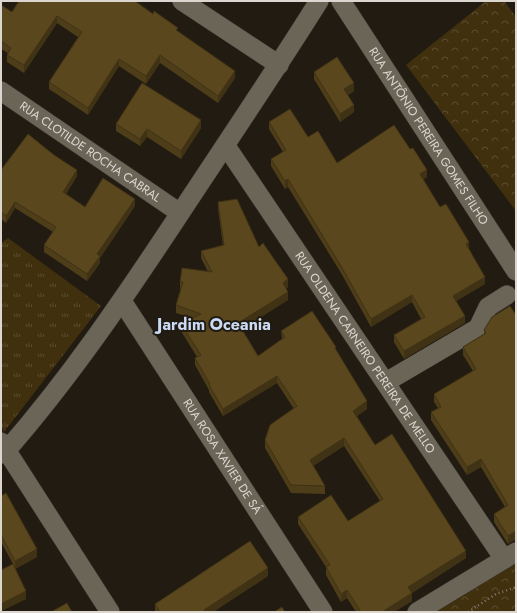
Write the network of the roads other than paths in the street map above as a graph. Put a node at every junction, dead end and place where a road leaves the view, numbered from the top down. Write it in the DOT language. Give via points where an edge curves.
graph roads {
  1 [pos="182,1"];
  2 [pos="319,1"];
  3 [pos="341,1"];
  4 [pos="278,65"];
  5 [pos="1,91"];
  6 [pos="226,146"];
  7 [pos="180,213"];
  8 [pos="516,271"];
  9 [pos="507,295"];
  10 [pos="122,301"];
  11 [pos="386,382"];
  12 [pos="3,449"];
  13 [pos="510,555"];
  14 [pos="110,612"];
  15 [pos="323,612"];
  16 [pos="417,612"];
  1 -- 4 [label="street"];
  2 -- 4 [label="street"];
  3 -- 8 [label="street, RUA ANTÔNIO PEREIRA GOMES FILHO"];
  4 -- 6 [label="street"];
  5 -- 7 [label="street, RUA CLOTILDE ROCHA CABRAL"];
  6 -- 7 [label="street"];
  6 -- 11 [label="street, RUA OLDENA CARNEIRO PEREIRA DE MELLO"];
  7 -- 10 [label="street"];
  9 -- 11 [label="street" via="488,307 478,328"];
  10 -- 12 [label="street" via="44,408"];
  10 -- 15 [label="street, RUA ROSA XAVIER DE SÁ"];
  11 -- 13 [label="street, RUA OLDENA CARNEIRO PEREIRA DE MELLO"];
  12 -- 14 [label="street"];
  13 -- 16 [label="street"];
}
